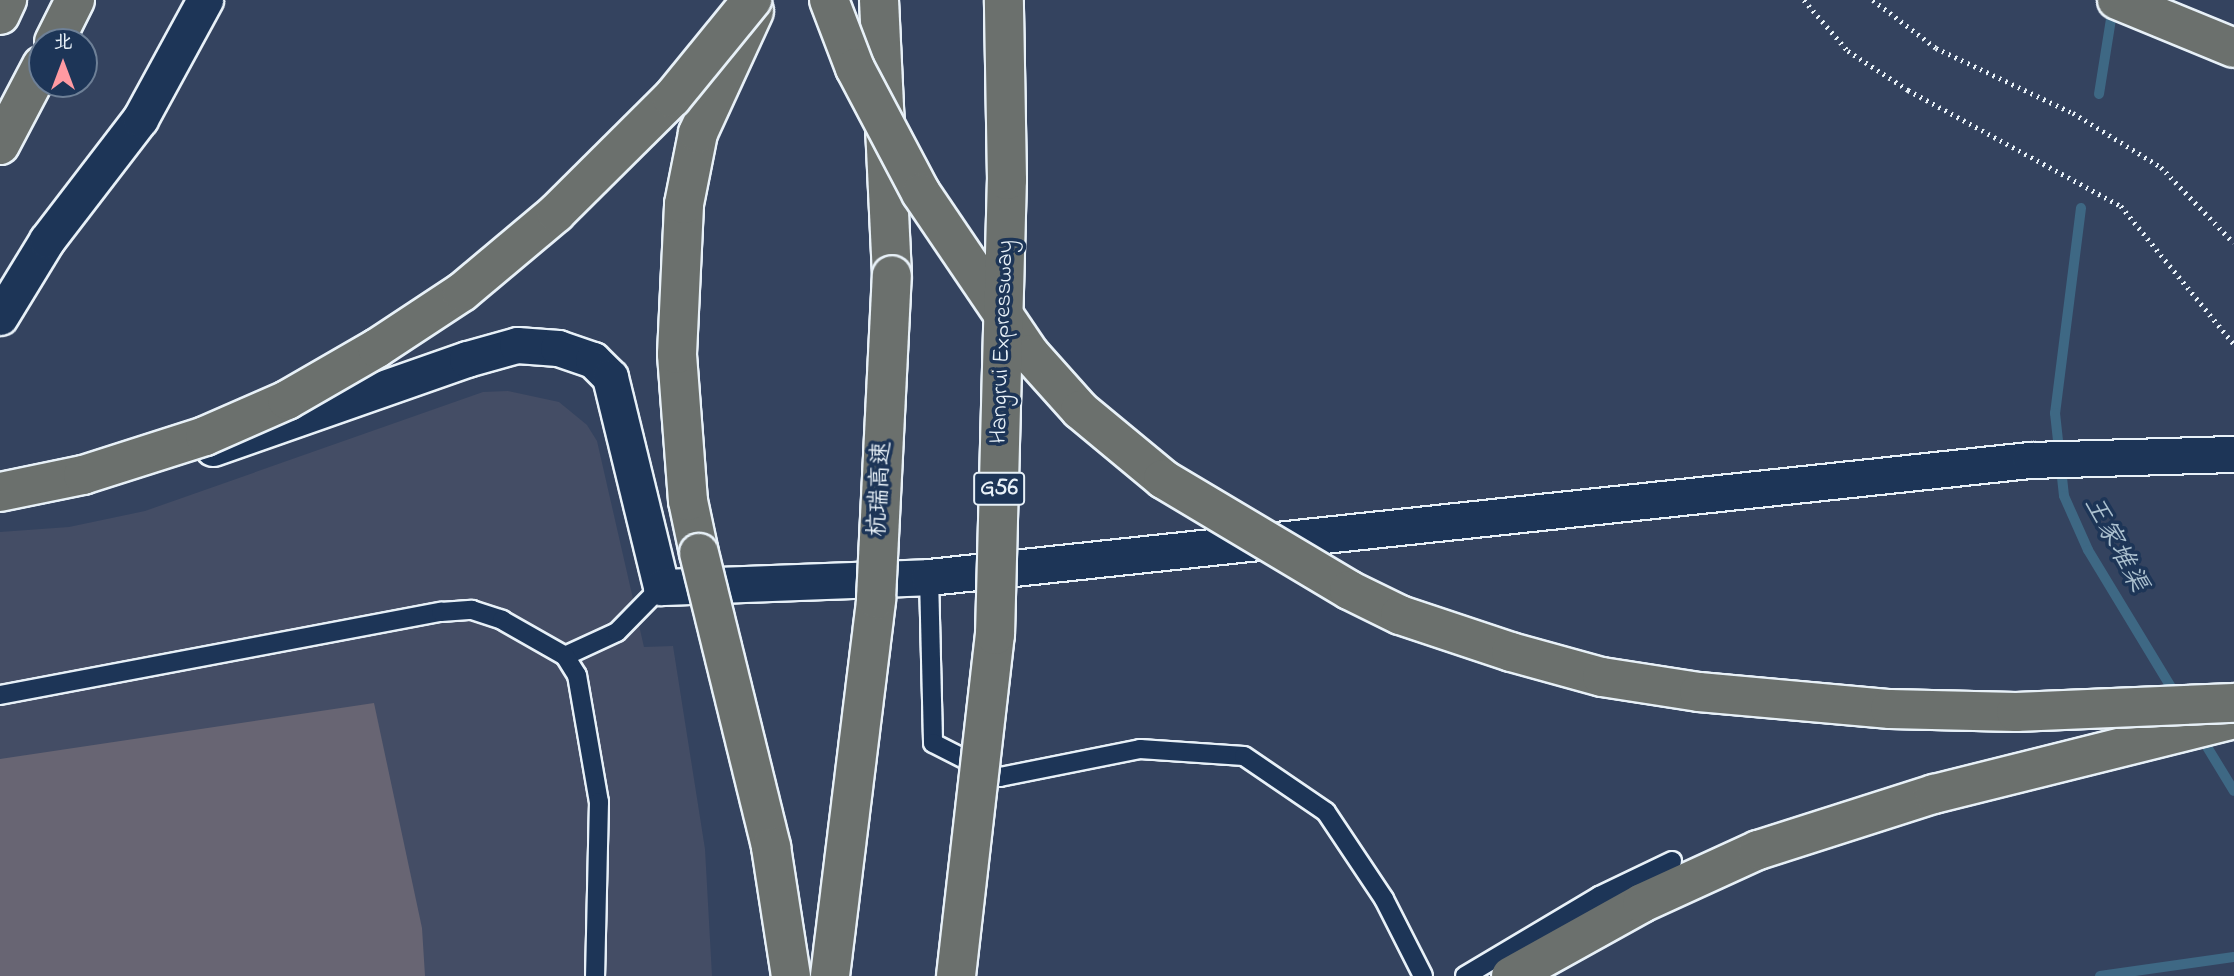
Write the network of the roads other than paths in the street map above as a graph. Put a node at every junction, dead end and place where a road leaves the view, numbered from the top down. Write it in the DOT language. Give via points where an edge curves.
graph roads {
  1 [pos="8,0"];
  2 [pos="75,0"];
  3 [pos="205,0"];
  4 [pos="752,0"];
  5 [pos="760,0"];
  6 [pos="829,0"];
  7 [pos="879,0"];
  8 [pos="1004,0"];
  9 [pos="2117,0"];
  10 [pos="0,15"];
  11 [pos="61,28"];
  12 [pos="2234,48"];
  13 [pos="28,92"];
  14 [pos="0,145"];
  15 [pos="0,317"];
  16 [pos="2234,454"];
  17 [pos="0,491"];
  18 [pos="929,577"];
  19 [pos="660,587"];
  20 [pos="565,656"];
  21 [pos="0,695"];
  22 [pos="2234,703"];
  23 [pos="2234,719"];
  24 [pos="1672,861"];
  25 [pos="596,976"];
  26 [pos="791,976"];
  27 [pos="830,976"];
  28 [pos="956,976"];
  29 [pos="1423,976"];
  30 [pos="1465,976"];
  31 [pos="1511,976"];
  1 -- 10 [label="highway"];
  2 -- 11 [label="highway"];
  3 -- 15 [label="street" via="140,119 47,240"];
  4 -- 17 [label="highway, bridge" via="671,99 555,213 462,292 377,348 287,401 205,436 83,475"];
  5 -- 26 [label="highway, bridge" via="698,133 684,204 677,354 688,501 771,848"];
  6 -- 22 [label="highway, bridge" via="921,193 1030,354 1080,410 1163,479 1349,590 1400,615 1511,652 1602,677 1699,692 1890,709 2016,712"];
  7 -- 27 [label="highway, 杭瑞高速, bridge" via="892,275 876,599"];
  8 -- 28 [label="highway, Hangrui Expressway / G56, bridge" via="1007,180 995,635"];
  9 -- 12 [label="highway"];
  13 -- 14 [label="highway"];
  16 -- 18 [label="street" via="2030,460"];
  17 -- 19 [label="street" via="180,458 517,345 558,348 593,360 610,377"];
  18 -- 19 [label="street"];
  18 -- 29 [label="lane" via="933,743 1000,778 1140,749 1244,756 1326,812 1384,899"];
  19 -- 20 [label="lane" via="617,632"];
  20 -- 21 [label="lane" via="502,620 472,610 440,612"];
  20 -- 25 [label="lane" via="582,697 599,802"];
  23 -- 31 [label="highway" via="1959,787 1758,850 1630,908"];
  24 -- 30 [label="lane" via="1599,896"];
}
